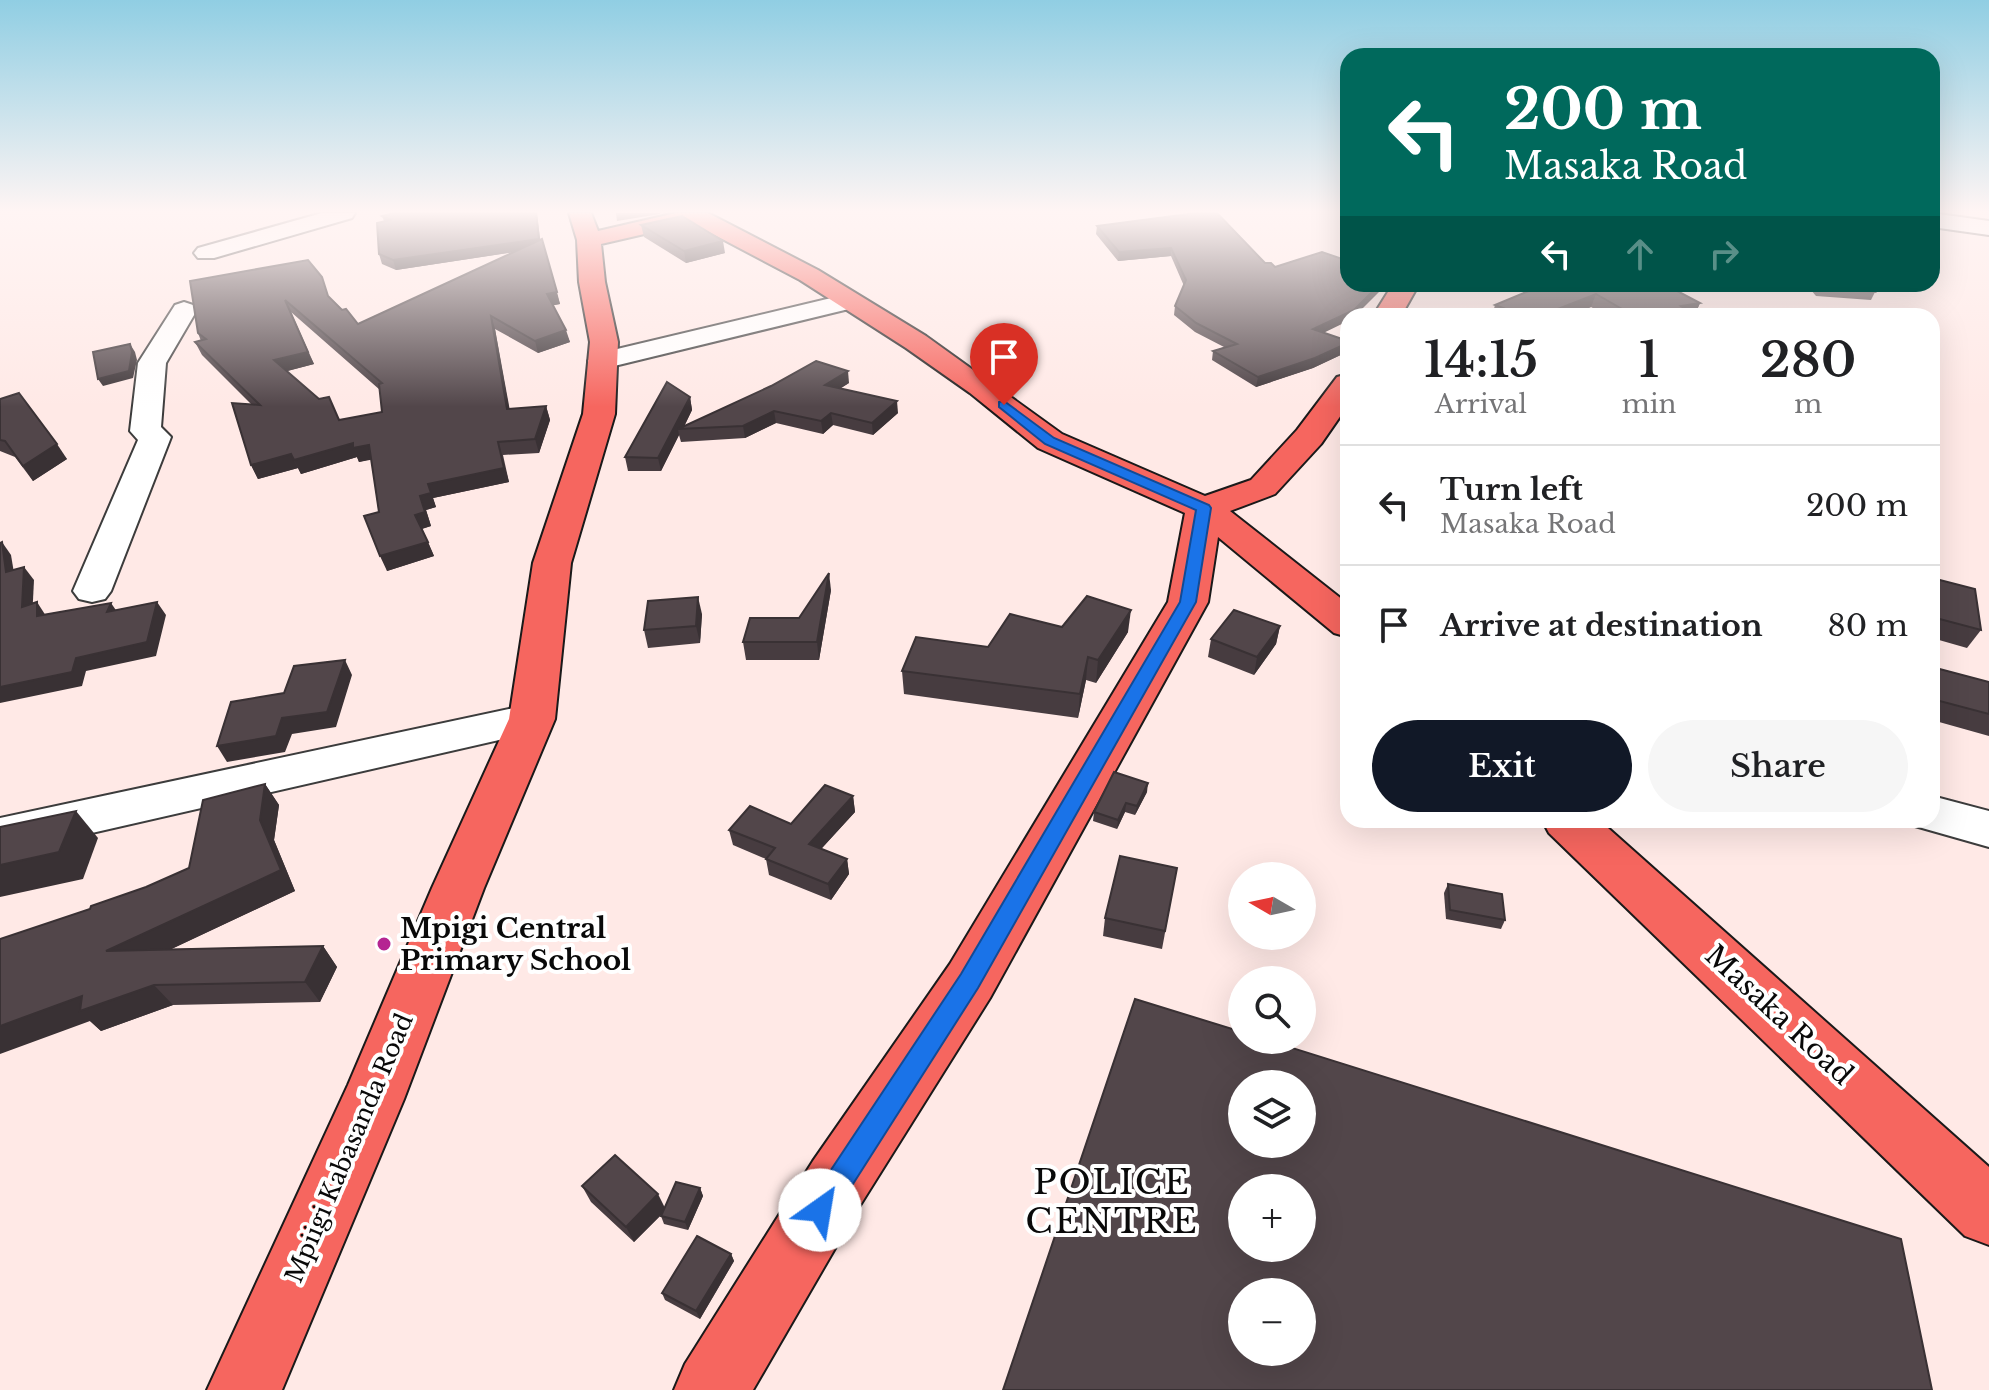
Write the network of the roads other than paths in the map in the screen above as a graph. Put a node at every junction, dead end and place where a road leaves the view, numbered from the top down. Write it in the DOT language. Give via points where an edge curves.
graph roads {
  1 [pos="591,278"];
  2 [pos="813,278"];
  3 [pos="848,302"];
  4 [pos="184,310"];
  5 [pos="602,361"];
  6 [pos="1340,394"];
  7 [pos="1204,508"];
  8 [pos="1306,587"];
  9 [pos="92,591"];
  10 [pos="1340,601"];
  11 [pos="1340,617"];
  12 [pos="532,719"];
  13 [pos="1940,816"];
  14 [pos="1576,828"];
  15 [pos="1989,829"];
  16 [pos="0,836"];
  17 [pos="1989,1212"];
  18 [pos="244,1390"];
  19 [pos="711,1390"];
  1 -- 5 [label="main road, Mpiigi Kabasanda Road" via="604,342"];
  2 -- 3 [label="main road"];
  3 -- 5 [label="street"];
  3 -- 7 [label="main road" via="955,369 1050,441"];
  4 -- 9 [label="street" via="152,363 145,431 155,437"];
  5 -- 12 [label="main road, Mpiigi Kabasanda Road" via="599,414 552,563"];
  6 -- 7 [label="main road" via="1263,487"];
  7 -- 8 [label="main road"];
  7 -- 19 [label="main road" via="1188,602 970,981 836,1184"];
  8 -- 10 [label="street"];
  8 -- 11 [label="main road"];
  12 -- 16 [label="street"];
  12 -- 18 [label="main road, Mpiigi Kabasanda Road"];
  13 -- 15 [label="street"];
  14 -- 17 [label="main road, Masaka Road"];
}
